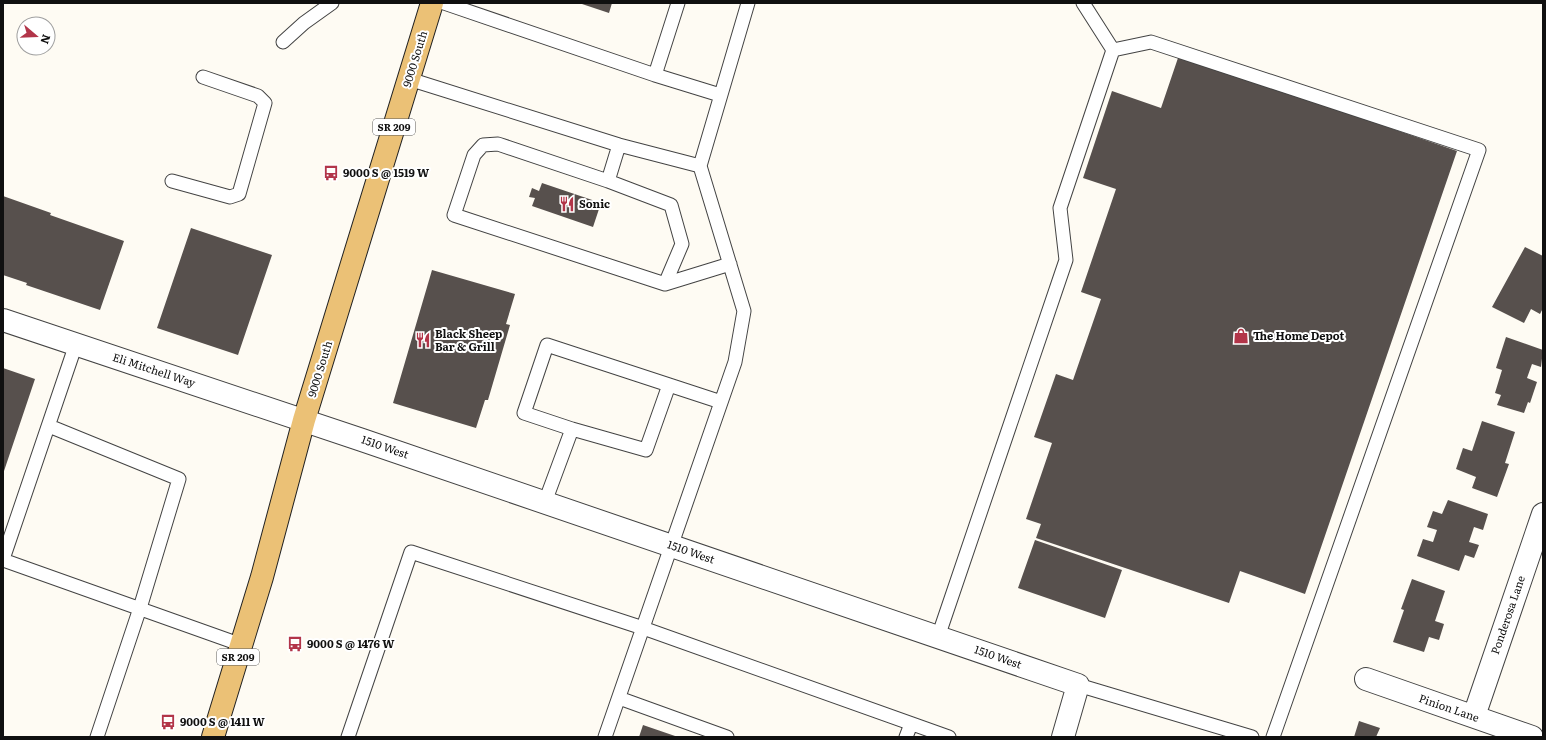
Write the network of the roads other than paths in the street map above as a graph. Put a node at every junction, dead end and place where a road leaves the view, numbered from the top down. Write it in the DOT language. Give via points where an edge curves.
graph roads {
  1 [pos="332,3"];
  2 [pos="432,3"];
  3 [pos="444,3"];
  4 [pos="678,3"];
  5 [pos="748,3"];
  6 [pos="1083,3"];
  7 [pos="283,42"];
  8 [pos="1113,50"];
  9 [pos="655,75"];
  10 [pos="203,77"];
  11 [pos="409,79"];
  12 [pos="720,95"];
  13 [pos="619,145"];
  14 [pos="700,166"];
  15 [pos="172,181"];
  16 [pos="608,181"];
  17 [pos="730,264"];
  18 [pos="665,284"];
  19 [pos="3,320"];
  20 [pos="76,344"];
  21 [pos="668,385"];
  22 [pos="722,402"];
  23 [pos="304,420"];
  24 [pos="48,426"];
  25 [pos="572,429"];
  26 [pos="545,502"];
  27 [pos="1543,514"];
  28 [pos="671,545"];
  29 [pos="3,559"];
  30 [pos="140,608"];
  31 [pos="643,628"];
  32 [pos="938,637"];
  33 [pos="242,645"];
  34 [pos="1366,679"];
  35 [pos="1078,685"];
  36 [pos="619,698"];
  37 [pos="1474,716"];
  38 [pos="911,724"];
  39 [pos="97,737"];
  40 [pos="213,737"];
  41 [pos="348,737"];
  42 [pos="605,737"];
  43 [pos="727,737"];
  44 [pos="906,737"];
  45 [pos="949,737"];
  46 [pos="1063,737"];
  47 [pos="1252,737"];
  48 [pos="1273,737"];
  49 [pos="1532,737"];
  1 -- 7 [label="lane"];
  2 -- 11 [label="main road, 9000 South / SR 209"];
  3 -- 9 [label="lane"];
  4 -- 9 [label="lane"];
  5 -- 12 [label="lane"];
  6 -- 8 [label="lane"];
  8 -- 32 [label="lane" via="1060,208 1066,260"];
  8 -- 48 [label="lane" via="1151,42 1479,150"];
  9 -- 12 [label="lane"];
  10 -- 15 [label="lane" via="258,96 265,102 239,194 230,198"];
  11 -- 13 [label="lane"];
  11 -- 23 [label="main road, 9000 South / SR 209"];
  12 -- 14 [label="lane"];
  13 -- 14 [label="lane"];
  13 -- 16 [label="lane"];
  14 -- 17 [label="lane"];
  16 -- 18 [label="lane" via="671,205 682,244"];
  16 -- 18 [label="lane" via="498,144 483,144 474,155 454,215"];
  17 -- 18 [label="lane"];
  17 -- 22 [label="lane" via="744,311 735,362"];
  19 -- 20 [label="street, Eli Mitchell Way"];
  20 -- 23 [label="street, Eli Mitchell Way"];
  20 -- 24 [label="lane"];
  21 -- 22 [label="lane"];
  21 -- 25 [label="lane" via="646,450"];
  21 -- 25 [label="lane" via="547,345 524,413"];
  22 -- 28 [label="lane"];
  23 -- 26 [label="street, 1510 West"];
  23 -- 33 [label="main road, 9000 South / SR 209"];
  24 -- 29 [label="lane"];
  24 -- 30 [label="lane" via="179,479"];
  25 -- 26 [label="lane"];
  26 -- 28 [label="street, 1510 West"];
  27 -- 37 [label="street, Ponderosa Lane"];
  28 -- 31 [label="lane"];
  28 -- 32 [label="street, 1510 West"];
  29 -- 30 [label="lane"];
  30 -- 33 [label="lane"];
  30 -- 39 [label="lane"];
  31 -- 36 [label="lane"];
  31 -- 38 [label="lane"];
  31 -- 41 [label="lane" via="412,552"];
  32 -- 35 [label="street, 1510 West"];
  33 -- 40 [label="main road, 9000 South / SR 209"];
  34 -- 37 [label="street, Pinion Lane"];
  35 -- 46 [label="street"];
  35 -- 47 [label="lane"];
  36 -- 42 [label="lane"];
  36 -- 43 [label="lane"];
  37 -- 49 [label="street, Pinion Lane"];
  38 -- 44 [label="lane"];
  38 -- 45 [label="lane"];
}
